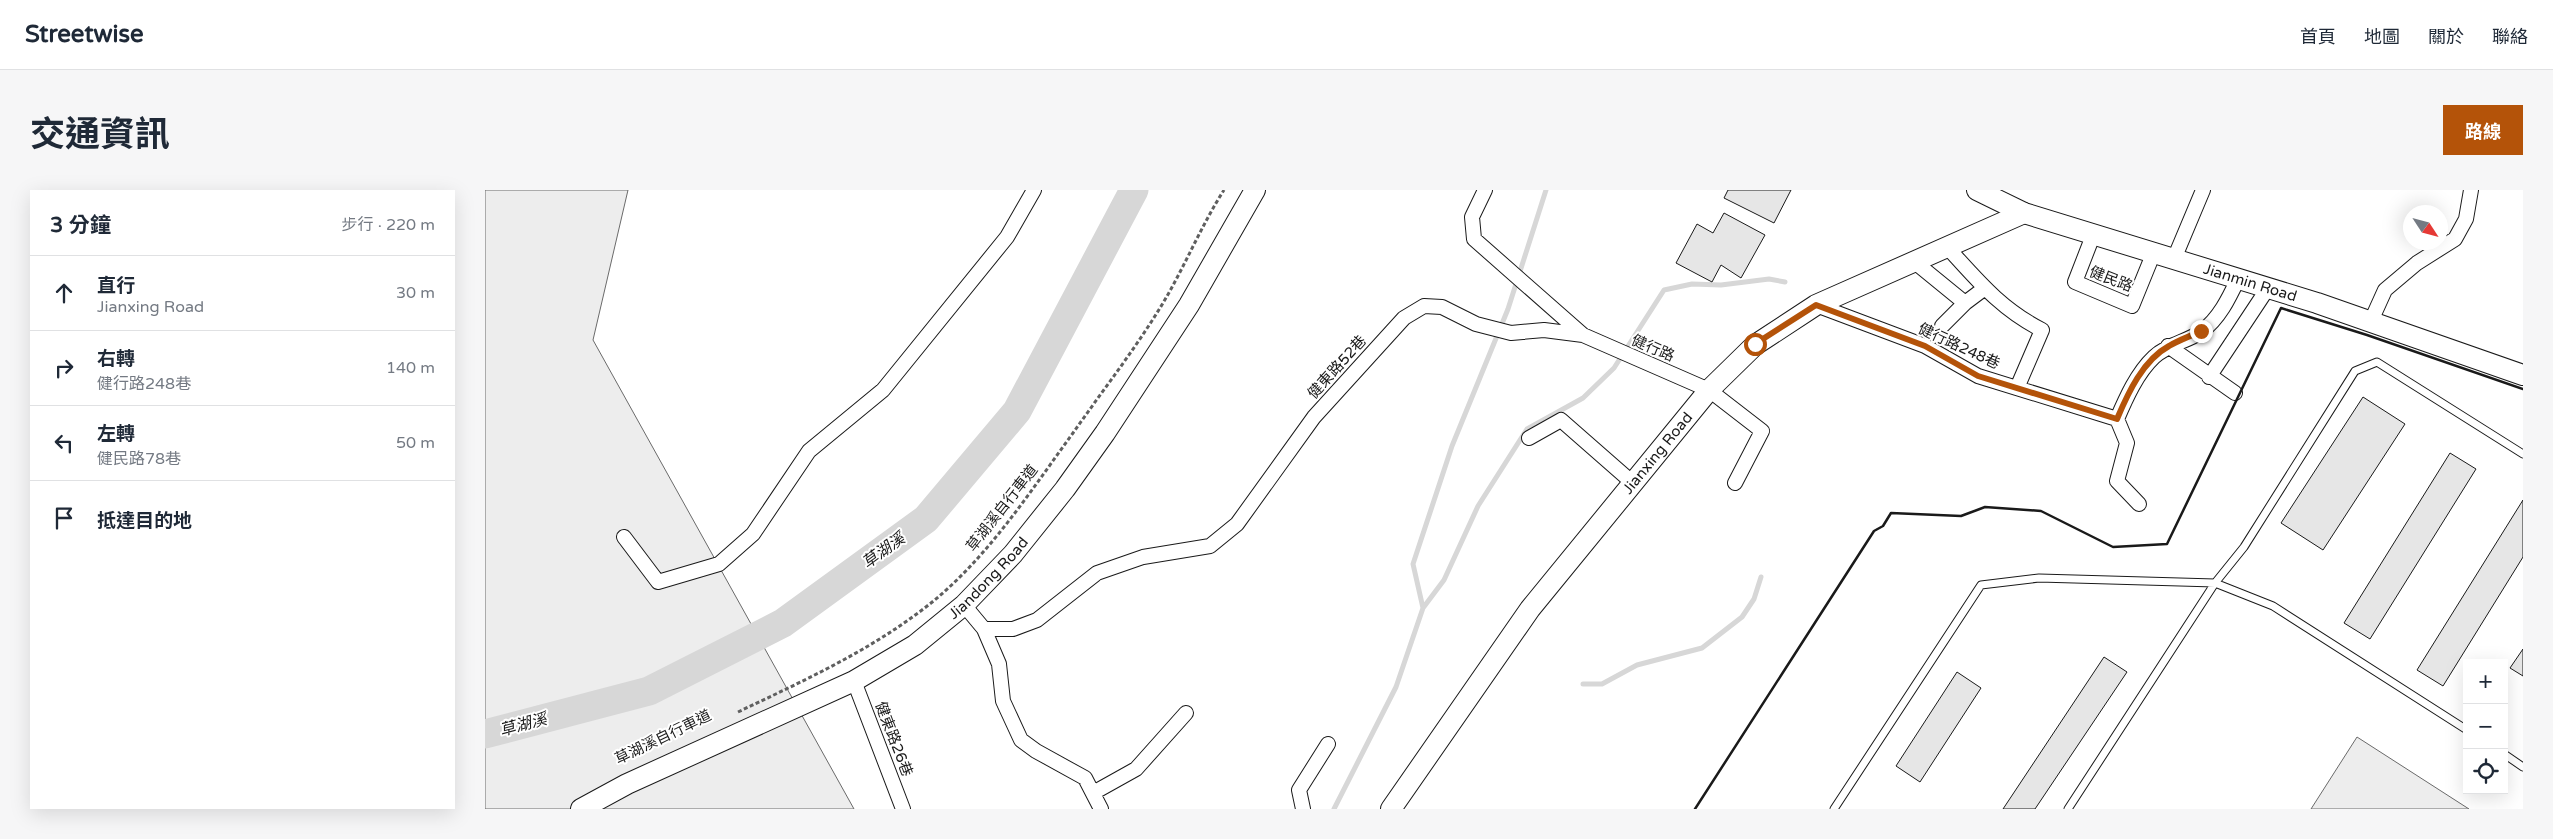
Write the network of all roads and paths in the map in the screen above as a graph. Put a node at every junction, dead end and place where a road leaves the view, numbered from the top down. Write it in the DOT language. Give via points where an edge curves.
graph roads {
  1 [pos="1034,190"];
  2 [pos="1224,190"];
  3 [pos="1255,190"];
  4 [pos="1485,190"];
  5 [pos="1977,190"];
  6 [pos="2203,190"];
  7 [pos="2471,190"];
  8 [pos="2024,213"];
  9 [pos="2093,232"];
  10 [pos="1949,248"];
  11 [pos="2154,252"];
  12 [pos="2175,259"];
  13 [pos="1917,262"];
  14 [pos="2238,279"];
  15 [pos="1985,288"];
  16 [pos="2268,288"];
  17 [pos="1965,303"];
  18 [pos="1816,305"];
  19 [pos="2371,321"];
  20 [pos="1942,326"];
  21 [pos="1583,335"];
  22 [pos="2168,346"];
  23 [pos="2523,375"];
  24 [pos="2209,377"];
  25 [pos="2017,388"];
  26 [pos="1709,390"];
  27 [pos="2235,393"];
  28 [pos="2117,419"];
  29 [pos="1529,438"];
  30 [pos="2523,454"];
  31 [pos="1735,483"];
  32 [pos="1634,484"];
  33 [pos="2139,504"];
  34 [pos="624,537"];
  35 [pos="2215,583"];
  36 [pos="964,605"];
  37 [pos="984,629"];
  38 [pos="854,681"];
  39 [pos="1186,713"];
  40 [pos="731,716"];
  41 [pos="2463,727"];
  42 [pos="1328,744"];
  43 [pos="2508,757"];
  44 [pos="2523,766"];
  45 [pos="1093,793"];
  46 [pos="581,809"];
  47 [pos="903,809"];
  48 [pos="1101,809"];
  49 [pos="1303,809"];
  50 [pos="1391,809"];
  51 [pos="1834,809"];
  52 [pos="2068,809"];
  1 -- 34 [label="street" via="1007,238 883,390 809,450 753,534 719,564 658,582"];
  2 -- 40 [label="path, 草湖溪自行車道" via="1163,302 1055,458 980,557 933,602 876,642"];
  3 -- 36 [label="street, Jiandong Road" via="1189,305 1105,433 1013,554"];
  4 -- 21 [label="street" via="1472,217 1475,239"];
  5 -- 8 [label="street, Jianmin Road"];
  6 -- 12 [label="street"];
  7 -- 19 [label="street" via="2466,219 2455,239 2417,263 2385,290"];
  8 -- 9 [label="street, Jianmin Road"];
  8 -- 10 [label="street, Jianxing Road"];
  9 -- 11 [label="street, Jianmin Road"];
  9 -- 11 [label="street, 健民路" via="2075,282 2132,306"];
  10 -- 13 [label="street, Jianxing Road"];
  10 -- 15 [label="street"];
  11 -- 12 [label="street, Jianmin Road"];
  12 -- 14 [label="street, Jianmin Road"];
  13 -- 17 [label="street"];
  13 -- 18 [label="street, Jianxing Road"];
  14 -- 16 [label="street, Jianmin Road"];
  14 -- 22 [label="street" via="2223,308 2201,331"];
  15 -- 17 [label="street"];
  15 -- 25 [label="street" via="2000,304 2042,330"];
  16 -- 19 [label="street, Jianmin Road"];
  16 -- 24 [label="street"];
  17 -- 20 [label="street"];
  18 -- 25 [label="street, 健行路248巷" via="1925,346 1978,376"];
  18 -- 26 [label="street, Jianxing Road" via="1755,344"];
  19 -- 23 [label="street, Jianmin Road"];
  21 -- 26 [label="street, 健行路"];
  21 -- 37 [label="street, 健東路52巷" via="1544,330 1511,333 1476,324 1442,307 1424,306 1404,318 1314,418 1237,524 1210,546 1143,557 1097,573 1037,620 1013,629"];
  22 -- 24 [label="street"];
  22 -- 28 [label="street" via="2153,359 2127,395"];
  24 -- 27 [label="street"];
  25 -- 28 [label="street, 健行路248巷"];
  26 -- 31 [label="street, 健行路" via="1762,430"];
  26 -- 32 [label="street, Jianxing Road"];
  28 -- 33 [label="street" via="2127,443 2117,481"];
  29 -- 32 [label="street" via="1561,420"];
  30 -- 35 [label="lane" via="2377,362 2355,371 2244,547"];
  32 -- 50 [label="street, Jianxing Road" via="1530,610"];
  35 -- 41 [label="lane" via="2273,606"];
  35 -- 51 [label="lane" via="2039,578 1981,585"];
  35 -- 52 [label="lane"];
  36 -- 37 [label="street"];
  36 -- 38 [label="street, Jiandong Road" via="915,645"];
  37 -- 45 [label="street" via="999,664 1003,701 1021,740 1085,778"];
  38 -- 46 [label="street, Jiandong Road" via="627,784"];
  38 -- 47 [label="street, 健東路26巷"];
  39 -- 45 [label="street" via="1136,769"];
  42 -- 49 [label="street" via="1299,790"];
  43 -- 44 [label="lane"];
  45 -- 48 [label="street"];
}
